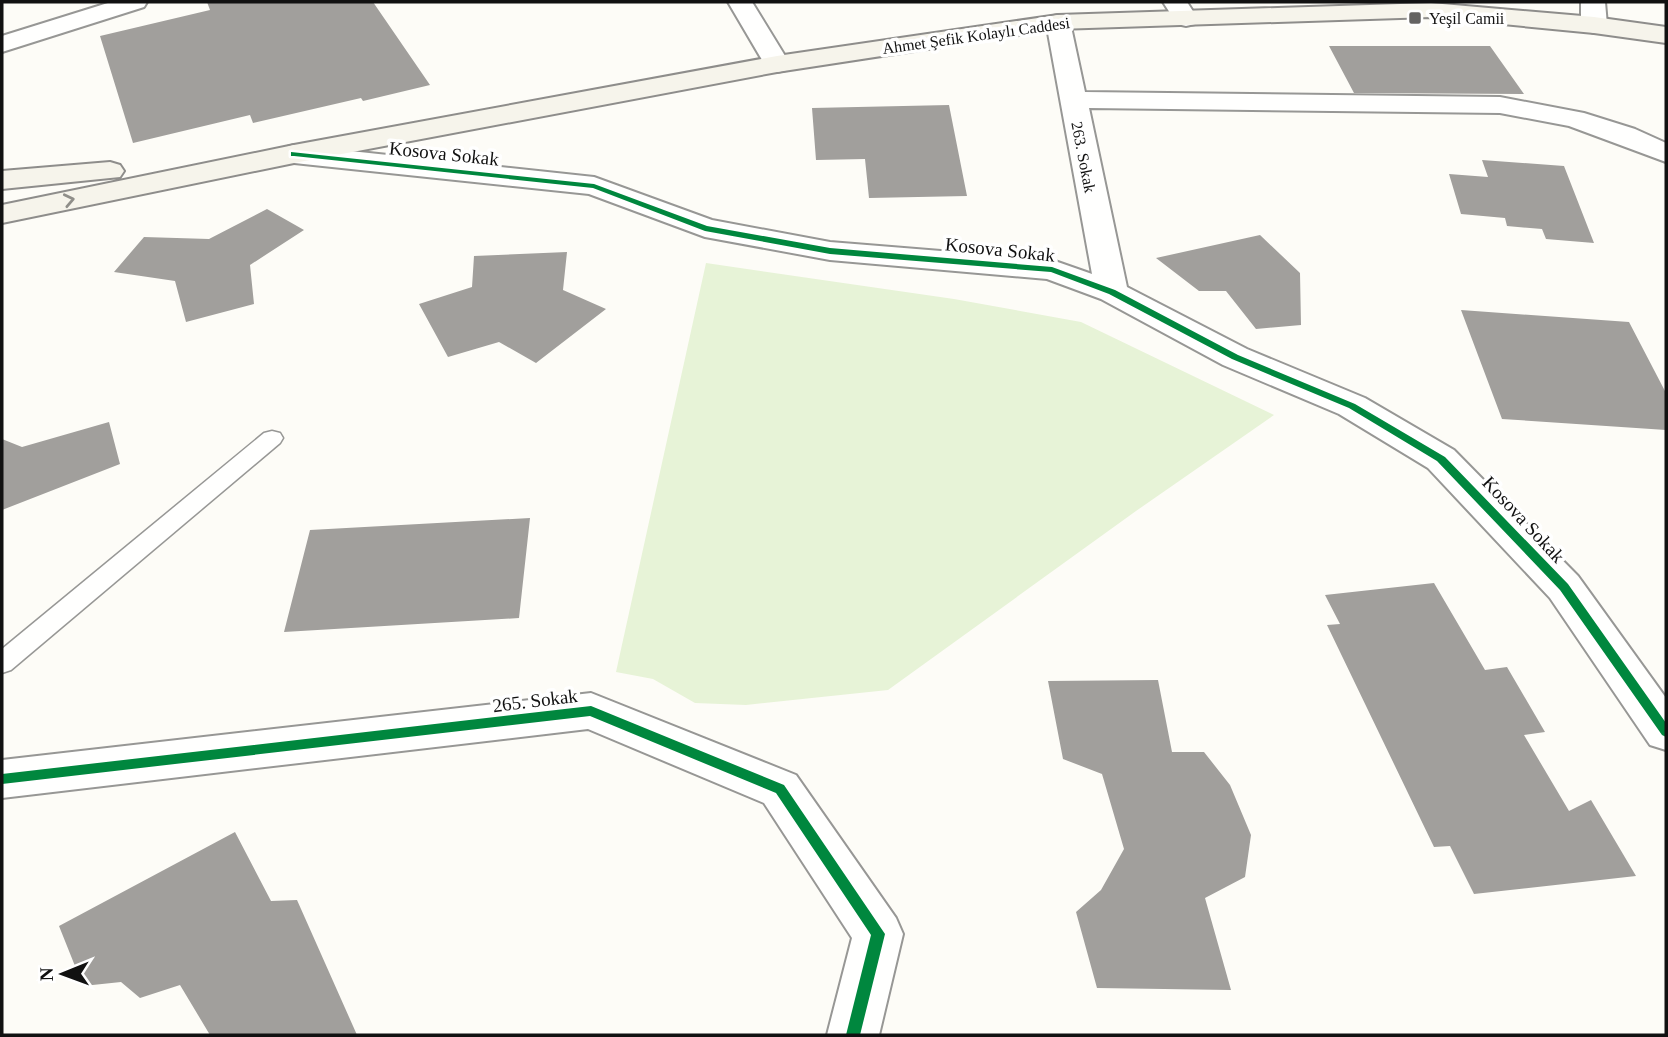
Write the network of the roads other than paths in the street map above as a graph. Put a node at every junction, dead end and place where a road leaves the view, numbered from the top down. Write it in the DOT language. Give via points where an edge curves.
graph roads {
  1 [pos="135,2"];
  2 [pos="740,2"];
  3 [pos="1181,10"];
  4 [pos="1593,13"];
  5 [pos="1058,22"];
  6 [pos="1666,35"];
  7 [pos="2,44"];
  8 [pos="777,64"];
  9 [pos="1073,100"];
  10 [pos="1666,153"];
  11 [pos="294,154"];
  12 [pos="2,180"];
  13 [pos="2,214"];
  14 [pos="1112,292"];
  15 [pos="272,438"];
  16 [pos="2,663"];
  17 [pos="1666,732"];
  18 [pos="2,779"];
  19 [pos="853,1035"];
  1 -- 7 [label="street"];
  2 -- 8 [label="street"];
  3 -- 4 [label="main road, Ahmet Şefik Kolaylı Caddesi"];
  3 -- 5 [label="main road, Ahmet Şefik Kolaylı Caddesi"];
  4 -- 6 [label="main road, Ahmet Şefik Kolaylı Caddesi"];
  5 -- 8 [label="main road, Ahmet Şefik Kolaylı Caddesi"];
  5 -- 9 [label="street, 263. Sokak"];
  8 -- 11 [label="main road, Ahmet Şefik Kolaylı Caddesi"];
  9 -- 10 [label="street" via="1500,106 1574,118"];
  9 -- 14 [label="street, 263. Sokak"];
  11 -- 12 [label="main road"];
  13 -- 11 [label="main road, one-way"];
  11 -- 14 [label="street, Kosova Sokak" via="594,186 705,228 830,251 1052,270"];
  14 -- 17 [label="street, Kosova Sokak" via="1235,357 1352,406 1441,459 1564,587"];
  15 -- 16 [label="lane"];
  18 -- 19 [label="street, 265. Sokak" via="591,711 780,789 878,934"];
}
